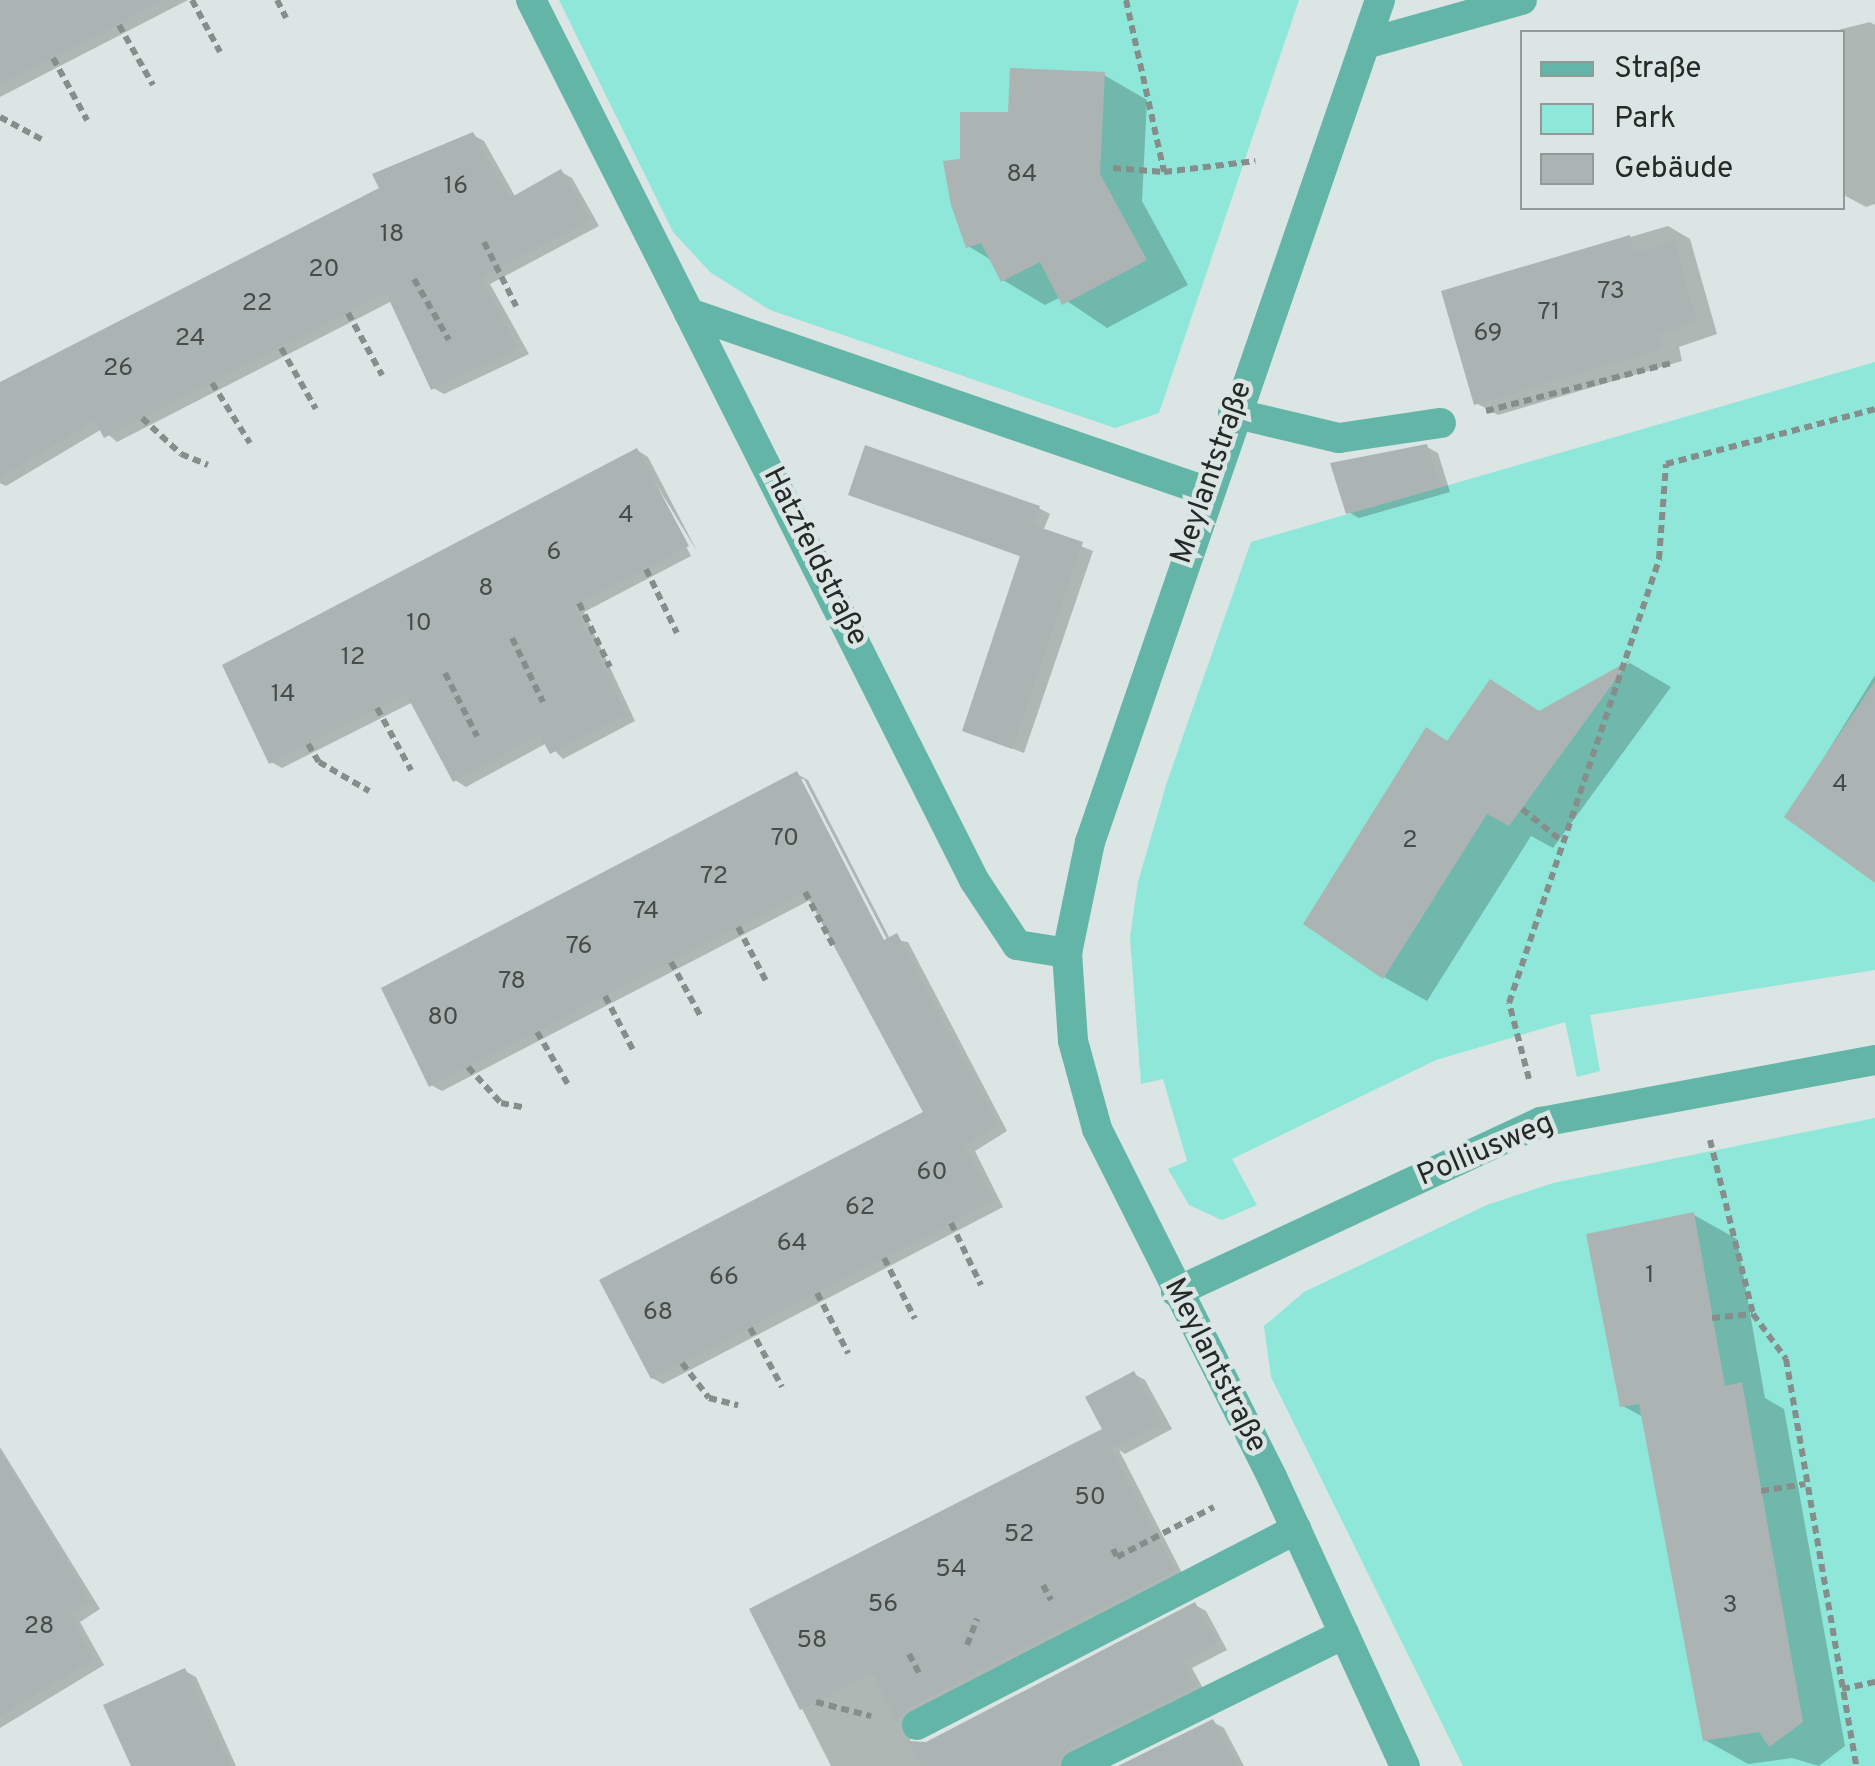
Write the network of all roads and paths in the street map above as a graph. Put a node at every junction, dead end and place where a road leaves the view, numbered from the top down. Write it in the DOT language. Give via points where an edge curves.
graph roads {
  1 [pos="192,0"];
  2 [pos="276,0"];
  3 [pos="531,0"];
  4 [pos="1126,0"];
  5 [pos="1380,0"];
  6 [pos="1522,0"];
  7 [pos="286,18"];
  8 [pos="119,25"];
  9 [pos="1365,44"];
  10 [pos="220,52"];
  11 [pos="53,58"];
  12 [pos="153,86"];
  13 [pos="0,116"];
  14 [pos="87,120"];
  15 [pos="45,141"];
  16 [pos="1255,161"];
  17 [pos="1112,168"];
  18 [pos="1164,172"];
  19 [pos="484,242"];
  20 [pos="414,279"];
  21 [pos="516,306"];
  22 [pos="348,313"];
  23 [pos="689,313"];
  24 [pos="448,340"];
  25 [pos="281,348"];
  26 [pos="1671,363"];
  27 [pos="382,374"];
  28 [pos="212,383"];
  29 [pos="1875,408"];
  30 [pos="316,409"];
  31 [pos="1233,413"];
  32 [pos="142,418"];
  33 [pos="1441,423"];
  34 [pos="250,443"];
  35 [pos="208,464"];
  36 [pos="1206,491"];
  37 [pos="646,568"];
  38 [pos="579,604"];
  39 [pos="677,633"];
  40 [pos="512,638"];
  41 [pos="610,667"];
  42 [pos="445,673"];
  43 [pos="543,702"];
  44 [pos="377,708"];
  45 [pos="477,736"];
  46 [pos="308,744"];
  47 [pos="411,770"];
  48 [pos="369,792"];
  49 [pos="1522,808"];
  50 [pos="1562,841"];
  51 [pos="805,892"];
  52 [pos="738,926"];
  53 [pos="835,949"];
  54 [pos="1068,953"];
  55 [pos="672,962"];
  56 [pos="767,984"];
  57 [pos="605,996"];
  58 [pos="701,1018"];
  59 [pos="537,1032"];
  60 [pos="634,1052"];
  61 [pos="1875,1060"];
  62 [pos="468,1067"];
  63 [pos="569,1086"];
  64 [pos="1697,1090"];
  65 [pos="526,1108"];
  66 [pos="1541,1122"];
  67 [pos="951,1223"];
  68 [pos="884,1258"];
  69 [pos="982,1285"];
  70 [pos="1176,1292"];
  71 [pos="817,1293"];
  72 [pos="1753,1314"];
  73 [pos="1712,1318"];
  74 [pos="914,1319"];
  75 [pos="750,1328"];
  76 [pos="848,1353"];
  77 [pos="682,1363"];
  78 [pos="782,1388"];
  79 [pos="738,1406"];
  80 [pos="1804,1484"];
  81 [pos="1761,1491"];
  82 [pos="1214,1507"];
  83 [pos="1296,1529"];
  84 [pos="1113,1549"];
  85 [pos="1344,1634"];
  86 [pos="1875,1682"];
  87 [pos="1842,1689"];
  88 [pos="916,1725"];
  89 [pos="1076,1766"];
  90 [pos="1405,1766"];
  91 [pos="1856,1766"];
  1 -- 10 [label="path"];
  2 -- 7 [label="path"];
  3 -- 23 [label="street, Hatzfeldstraße"];
  4 -- 18 [label="path"];
  5 -- 9 [label="street, Meylantstraße"];
  6 -- 9 [label="street"];
  8 -- 12 [label="path"];
  9 -- 31 [label="street, Meylantstraße"];
  11 -- 14 [label="path"];
  13 -- 15 [label="path"];
  16 -- 18 [label="path"];
  17 -- 18 [label="path"];
  19 -- 21 [label="path"];
  20 -- 24 [label="path"];
  22 -- 27 [label="path"];
  23 -- 36 [label="street"];
  23 -- 54 [label="street, Hatzfeldstraße" via="974,880 1016,945"];
  25 -- 30 [label="path"];
  26 -- 33 [label="path"];
  28 -- 34 [label="path"];
  29 -- 50 [label="path" via="1666,464 1659,559"];
  31 -- 33 [label="street" via="1338,438"];
  31 -- 36 [label="street, Meylantstraße"];
  32 -- 35 [label="path" via="181,454"];
  36 -- 54 [label="street, Meylantstraße" via="1090,842"];
  37 -- 39 [label="path"];
  38 -- 41 [label="path"];
  40 -- 43 [label="path"];
  42 -- 45 [label="path"];
  44 -- 47 [label="path"];
  46 -- 48 [label="path" via="318,762"];
  49 -- 50 [label="path"];
  50 -- 66 [label="path" via="1509,1003"];
  51 -- 53 [label="path"];
  52 -- 56 [label="path"];
  54 -- 70 [label="street, Meylantstraße" via="1072,1041 1097,1130"];
  55 -- 58 [label="path"];
  57 -- 60 [label="path"];
  59 -- 63 [label="path"];
  61 -- 64 [label="street, Polliusweg"];
  62 -- 65 [label="path" via="478,1086 501,1104"];
  64 -- 66 [label="street, Polliusweg"];
  64 -- 72 [label="path"];
  66 -- 70 [label="street, Polliusweg"];
  67 -- 69 [label="path"];
  68 -- 74 [label="path"];
  70 -- 83 [label="street, Meylantstraße"];
  71 -- 76 [label="path"];
  72 -- 73 [label="path"];
  72 -- 80 [label="path" via="1786,1359"];
  75 -- 78 [label="path"];
  77 -- 79 [label="path" via="709,1398"];
  80 -- 81 [label="path"];
  80 -- 87 [label="path"];
  82 -- 84 [label="path" via="1117,1556"];
  83 -- 85 [label="street, Meylantstraße"];
  83 -- 88 [label="street"];
  85 -- 89 [label="street"];
  85 -- 90 [label="street, Meylantstraße"];
  86 -- 87 [label="path"];
  87 -- 91 [label="path"];
}
